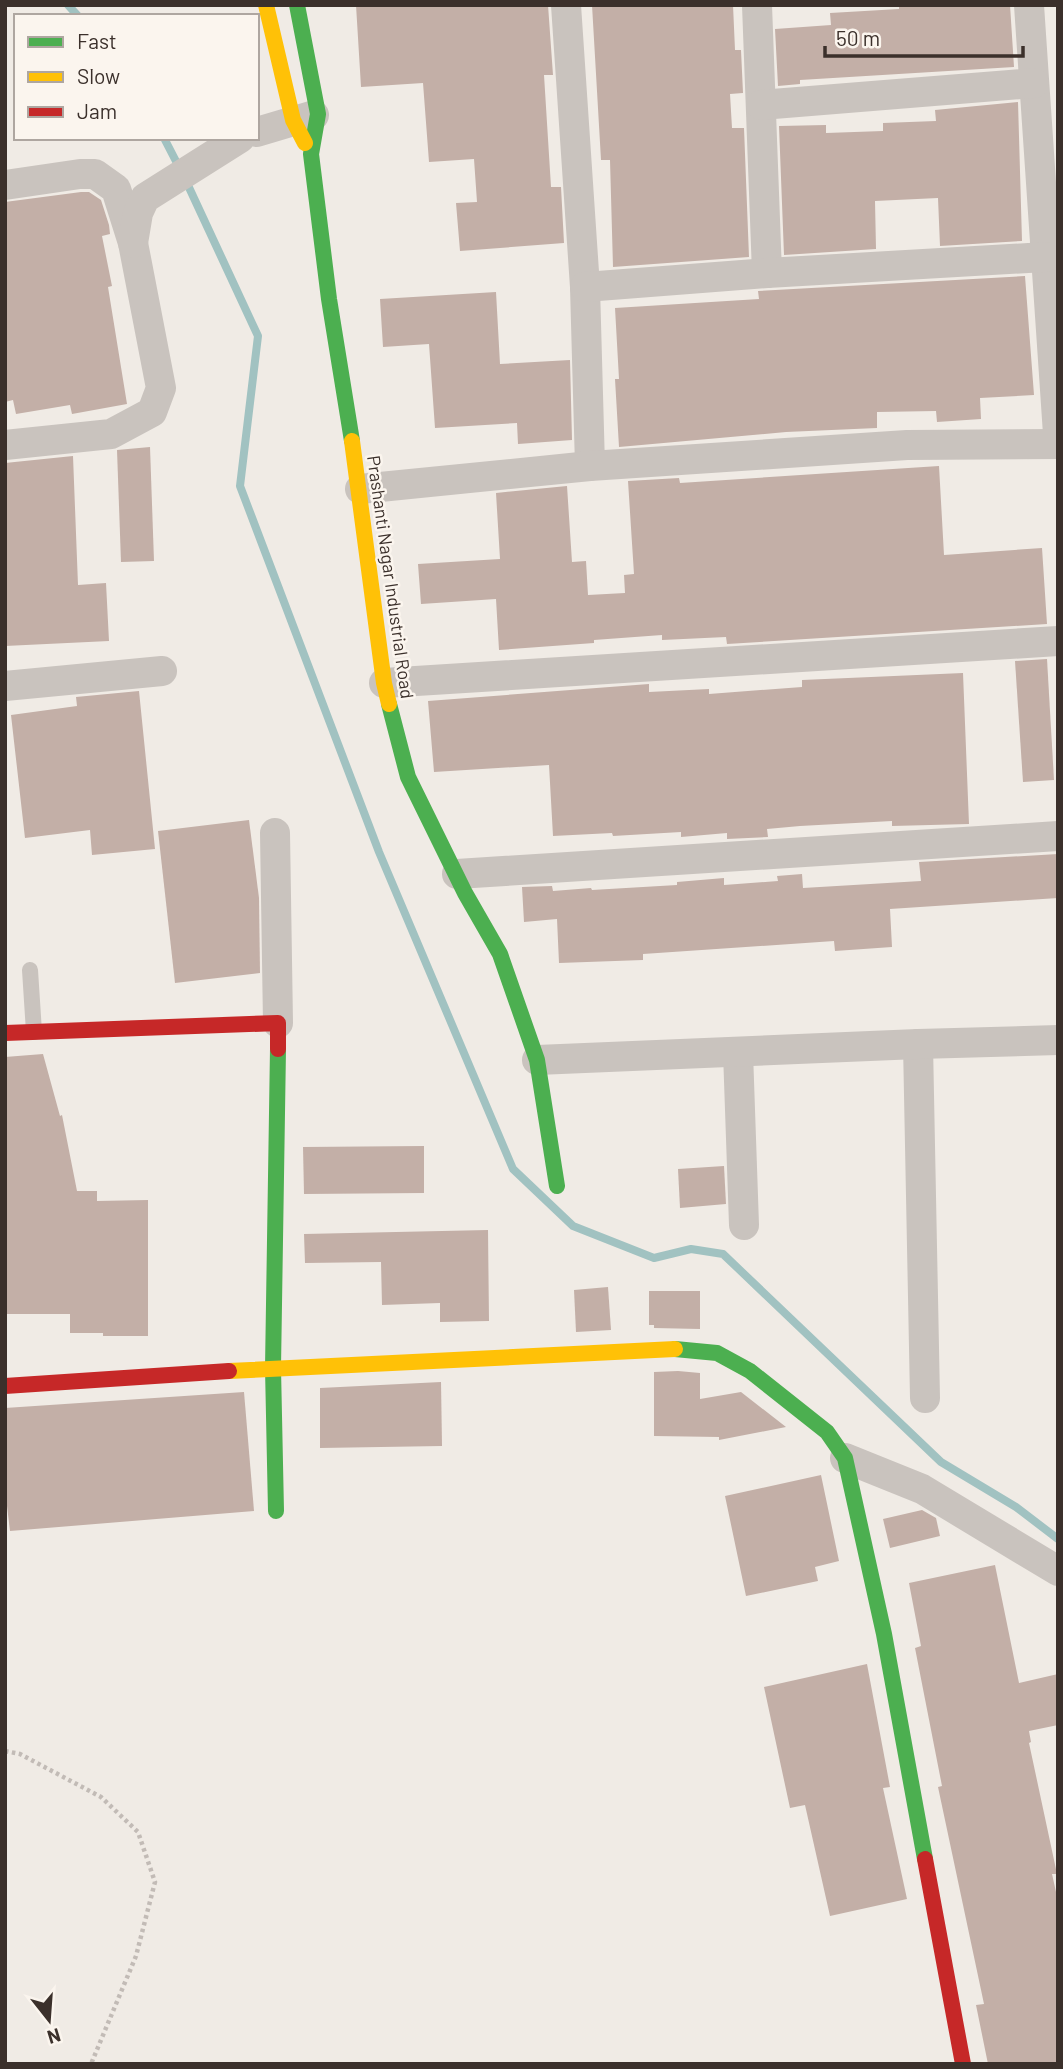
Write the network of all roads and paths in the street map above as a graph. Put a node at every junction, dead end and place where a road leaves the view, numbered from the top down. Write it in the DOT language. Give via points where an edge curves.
graph roads {
  1 [pos="266,5"];
  2 [pos="297,5"];
  3 [pos="566,5"];
  4 [pos="757,5"];
  5 [pos="1029,5"];
  6 [pos="1034,83"];
  7 [pos="761,105"];
  8 [pos="306,117"];
  9 [pos="259,131"];
  10 [pos="237,140"];
  11 [pos="311,154"];
  12 [pos="5,185"];
  13 [pos="133,243"];
  14 [pos="1045,257"];
  15 [pos="767,273"];
  16 [pos="585,287"];
  17 [pos="1058,434"];
  18 [pos="1058,444"];
  19 [pos="5,445"];
  20 [pos="590,466"];
  21 [pos="360,489"];
  22 [pos="1058,640"];
  23 [pos="162,671"];
  24 [pos="384,683"];
  25 [pos="5,686"];
  26 [pos="275,834"];
  27 [pos="1058,836"];
  28 [pos="457,874"];
  29 [pos="30,970"];
  30 [pos="278,1023"];
  31 [pos="34,1032"];
  32 [pos="5,1033"];
  33 [pos="1058,1040"];
  34 [pos="918,1044"];
  35 [pos="738,1052"];
  36 [pos="537,1060"];
  37 [pos="557,1186"];
  38 [pos="744,1225"];
  39 [pos="272,1368"];
  40 [pos="5,1386"];
  41 [pos="925,1398"];
  42 [pos="845,1458"];
  43 [pos="276,1511"];
  44 [pos="1058,1571"];
  45 [pos="5,1751"];
  46 [pos="91,2064"];
  47 [pos="962,2064"];
  1 -- 8 [label="street, Prashanti Nagar Industrial Road"];
  2 -- 8 [label="street, Prashanti Nagar Industrial Road"];
  3 -- 16 [label="street"];
  4 -- 7 [label="street"];
  5 -- 6 [label="street"];
  6 -- 7 [label="street"];
  6 -- 14 [label="street"];
  7 -- 15 [label="street"];
  8 -- 9 [label="street"];
  8 -- 11 [label="street, Prashanti Nagar Industrial Road"];
  8 -- 11 [label="street, Prashanti Nagar Industrial Road"];
  10 -- 13 [label="street" via="145,198"];
  11 -- 21 [label="street, Prashanti Nagar Industrial Road"];
  12 -- 13 [label="street" via="94,174 116,189"];
  13 -- 19 [label="street" via="161,388 152,412 111,434"];
  14 -- 15 [label="street"];
  14 -- 17 [label="street"];
  15 -- 16 [label="street"];
  16 -- 20 [label="street"];
  18 -- 20 [label="street" via="907,445"];
  20 -- 21 [label="street"];
  21 -- 24 [label="street, Prashanti Nagar Industrial Road"];
  22 -- 24 [label="street"];
  23 -- 25 [label="street"];
  24 -- 28 [label="street, Prashanti Nagar Industrial Road" via="408,777"];
  26 -- 30 [label="street"];
  27 -- 28 [label="street"];
  28 -- 36 [label="street, Prashanti Nagar Industrial Road" via="500,954"];
  29 -- 31 [label="lane"];
  30 -- 31 [label="street"];
  30 -- 39 [label="street"];
  31 -- 32 [label="street"];
  33 -- 34 [label="street"];
  34 -- 35 [label="street"];
  34 -- 41 [label="street"];
  35 -- 36 [label="street"];
  35 -- 38 [label="street"];
  36 -- 37 [label="street, Prashanti Nagar Industrial Road"];
  39 -- 40 [label="street"];
  39 -- 42 [label="street" via="679,1349 717,1353 751,1371 827,1432"];
  39 -- 43 [label="street"];
  42 -- 44 [label="street" via="922,1489"];
  42 -- 47 [label="street" via="884,1634"];
  45 -- 46 [label="path" via="20,1754 100,1797 138,1832 155,1882 136,1956"];
}
